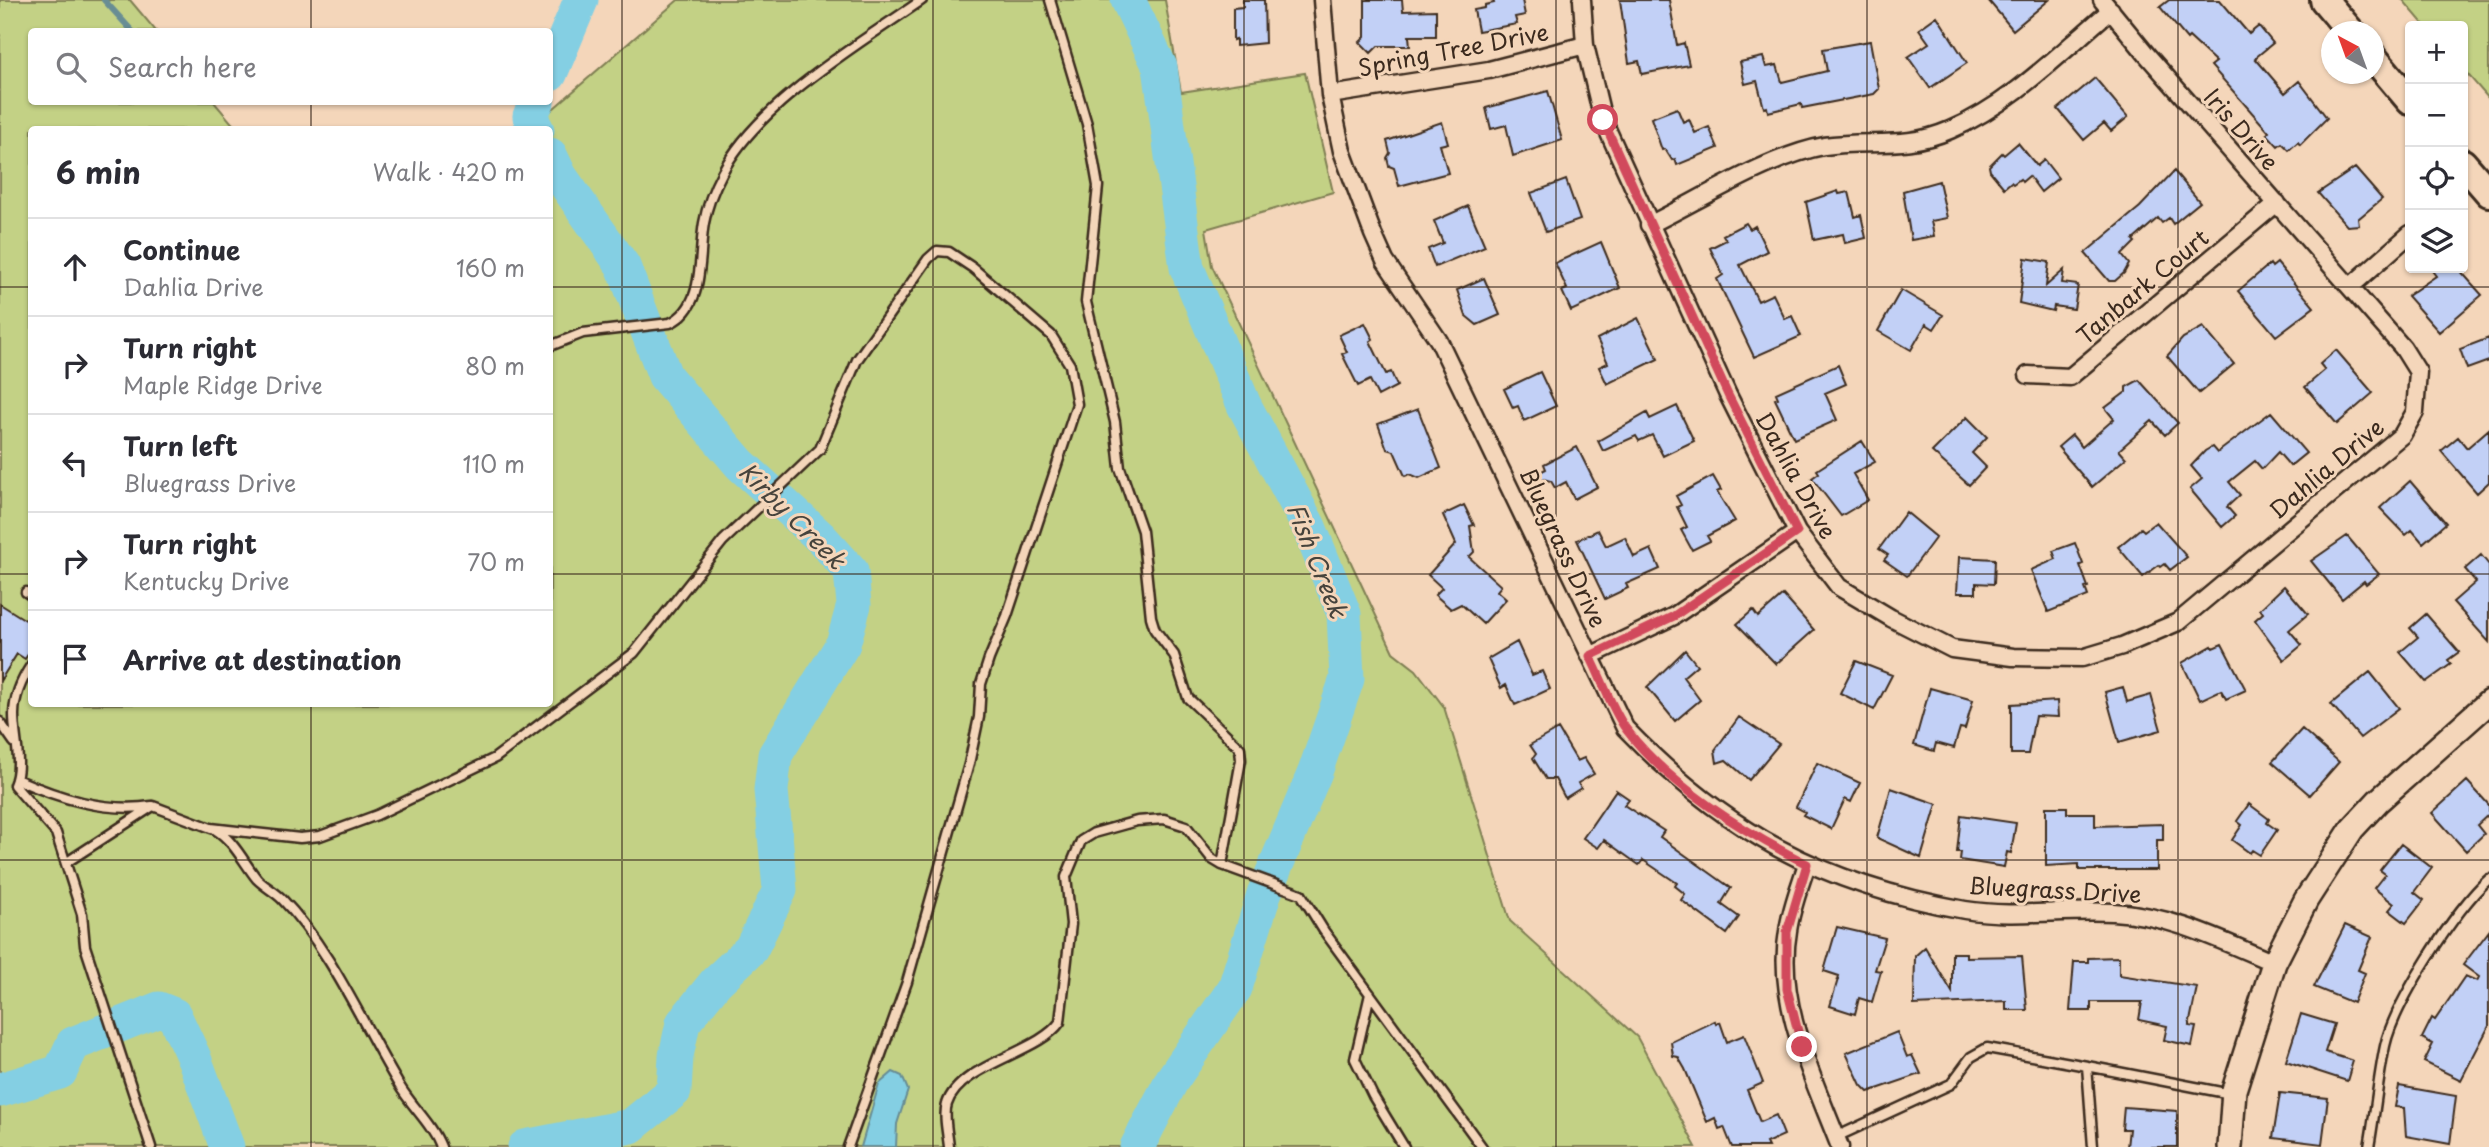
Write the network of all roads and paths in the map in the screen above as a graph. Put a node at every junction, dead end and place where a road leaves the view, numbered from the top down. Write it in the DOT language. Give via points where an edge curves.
graph roads {
  1 [pos="922,0"];
  2 [pos="1050,0"];
  3 [pos="1322,0"];
  4 [pos="1582,0"];
  5 [pos="2324,0"];
  6 [pos="2107,5"];
  7 [pos="2342,21"];
  8 [pos="1586,45"];
  9 [pos="2384,70"];
  10 [pos="1330,95"];
  11 [pos="2405,95"];
  12 [pos="2277,203"];
  13 [pos="1649,225"];
  14 [pos="2405,238"];
  15 [pos="2350,286"];
  16 [pos="553,345"];
  17 [pos="2028,375"];
  18 [pos="1797,532"];
  19 [pos="1590,656"];
  20 [pos="28,670"];
  21 [pos="2489,702"];
  22 [pos="0,722"];
  23 [pos="16,745"];
  24 [pos="16,779"];
  25 [pos="153,806"];
  26 [pos="211,828"];
  27 [pos="67,862"];
  28 [pos="1807,864"];
  29 [pos="1222,865"];
  30 [pos="2489,879"];
  31 [pos="2274,963"];
  32 [pos="1370,994"];
  33 [pos="2087,1066"];
  34 [pos="2234,1094"];
  35 [pos="1838,1142"];
  36 [pos="151,1147"];
  37 [pos="441,1147"];
  38 [pos="848,1147"];
  39 [pos="949,1147"];
  40 [pos="1404,1147"];
  41 [pos="1482,1147"];
  42 [pos="2093,1147"];
  43 [pos="2230,1147"];
  44 [pos="2369,1147"];
  1 -- 16 [label="lane" via="815,75 738,146 711,198 704,223 702,263 692,301 681,318 583,333"];
  2 -- 29 [label="lane" via="1087,124 1098,186 1086,302 1115,422 1120,468 1142,531 1151,617 1174,655 1188,698 1240,748"];
  3 -- 10 [label="street, Bluegrass Drive"];
  4 -- 8 [label="street, Dahlia Drive"];
  5 -- 7 [label="main road"];
  6 -- 12 [label="street, Iris Drive"];
  6 -- 13 [label="street" via="2001,104 1949,131 1906,144 1824,146 1772,164"];
  8 -- 10 [label="street, Spring Tree Drive" via="1489,70"];
  8 -- 13 [label="street, Dahlia Drive" via="1603,120"];
  9 -- 11 [label="main road"];
  10 -- 19 [label="street, Bluegrass Drive" via="1342,151 1385,261 1438,341"];
  12 -- 15 [label="street, Iris Drive"];
  12 -- 17 [label="street, Tanbark Court" via="2070,377"];
  13 -- 18 [label="street, Dahlia Drive"];
  14 -- 15 [label="street"];
  15 -- 18 [label="street, Dahlia Drive" via="2418,372 2415,412 2402,435 2178,622 2082,658 2013,657 1952,649 1839,587"];
  18 -- 19 [label="street" via="1674,616"];
  19 -- 28 [label="street, Bluegrass Drive" via="1625,728 1658,762 1745,831"];
  20 -- 23 [label="lane" via="13,712"];
  21 -- 31 [label="street" via="2352,829 2306,900"];
  22 -- 23 [label="lane"];
  23 -- 24 [label="lane"];
  24 -- 25 [label="lane" via="83,803 116,809"];
  24 -- 27 [label="lane" via="14,785 56,833"];
  25 -- 26 [label="lane"];
  25 -- 27 [label="lane"];
  26 -- 37 [label="lane" via="230,843 264,886 281,898 307,933 344,985 414,1110 436,1133"];
  26 -- 38 [label="lane" via="320,836 389,810 495,758 634,653 699,567 820,449 857,360 937,251 948,252 1051,335 1070,365 1077,404 981,684 969,764 911,969"];
  27 -- 36 [label="lane" via="82,914 85,946"];
  28 -- 31 [label="street, Bluegrass Drive" via="1880,890 1966,910 2158,917"];
  28 -- 35 [label="street" via="1787,932 1787,989 1802,1047"];
  29 -- 32 [label="lane" via="1301,894"];
  29 -- 39 [label="lane" via="1186,825 1164,819 1137,821 1081,841 1066,877 1070,924 1060,1022 1043,1038 991,1064 957,1089 946,1104"];
  30 -- 44 [label="lane" via="2475,891 2419,972 2385,1043"];
  31 -- 34 [label="street"];
  32 -- 40 [label="lane" via="1355,1059"];
  32 -- 41 [label="lane"];
  33 -- 34 [label="lane"];
  33 -- 35 [label="lane" via="1987,1048 1971,1057 1951,1084"];
  33 -- 42 [label="lane"];
  34 -- 43 [label="street"];
}
